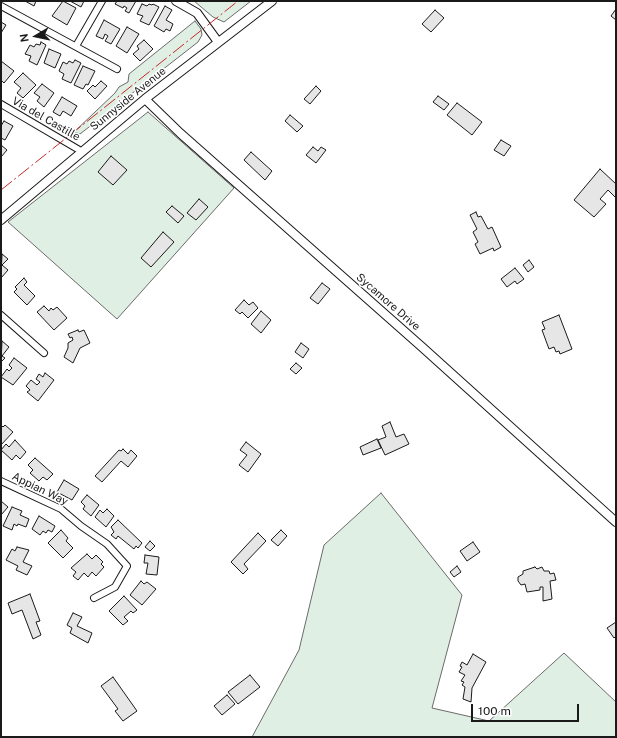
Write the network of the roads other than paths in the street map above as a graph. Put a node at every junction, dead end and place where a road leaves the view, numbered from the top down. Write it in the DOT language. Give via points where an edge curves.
graph roads {
  1 [pos="102,1"];
  2 [pos="176,1"];
  3 [pos="272,1"];
  4 [pos="1,6"];
  5 [pos="218,42"];
  6 [pos="76,46"];
  7 [pos="117,70"];
  8 [pos="145,99"];
  9 [pos="1,104"];
  10 [pos="81,151"];
  11 [pos="1,220"];
  12 [pos="1,315"];
  13 [pos="44,353"];
  14 [pos="1,481"];
  15 [pos="616,522"];
  16 [pos="94,598"];
  1 -- 6 [label="street"];
  2 -- 5 [label="street" via="197,13"];
  3 -- 5 [label="street, Sunnyside Avenue"];
  4 -- 6 [label="street"];
  5 -- 8 [label="street, Sunnyside Avenue"];
  6 -- 7 [label="street"];
  8 -- 10 [label="street, Sunnyside Avenue"];
  8 -- 15 [label="street, Sycamore Drive"];
  9 -- 10 [label="street, Via del Castille"];
  10 -- 11 [label="street, Sunnyside Avenue"];
  12 -- 13 [label="street"];
  14 -- 16 [label="street, Appian Way" via="62,509 107,544 127,566 115,587"];
}
